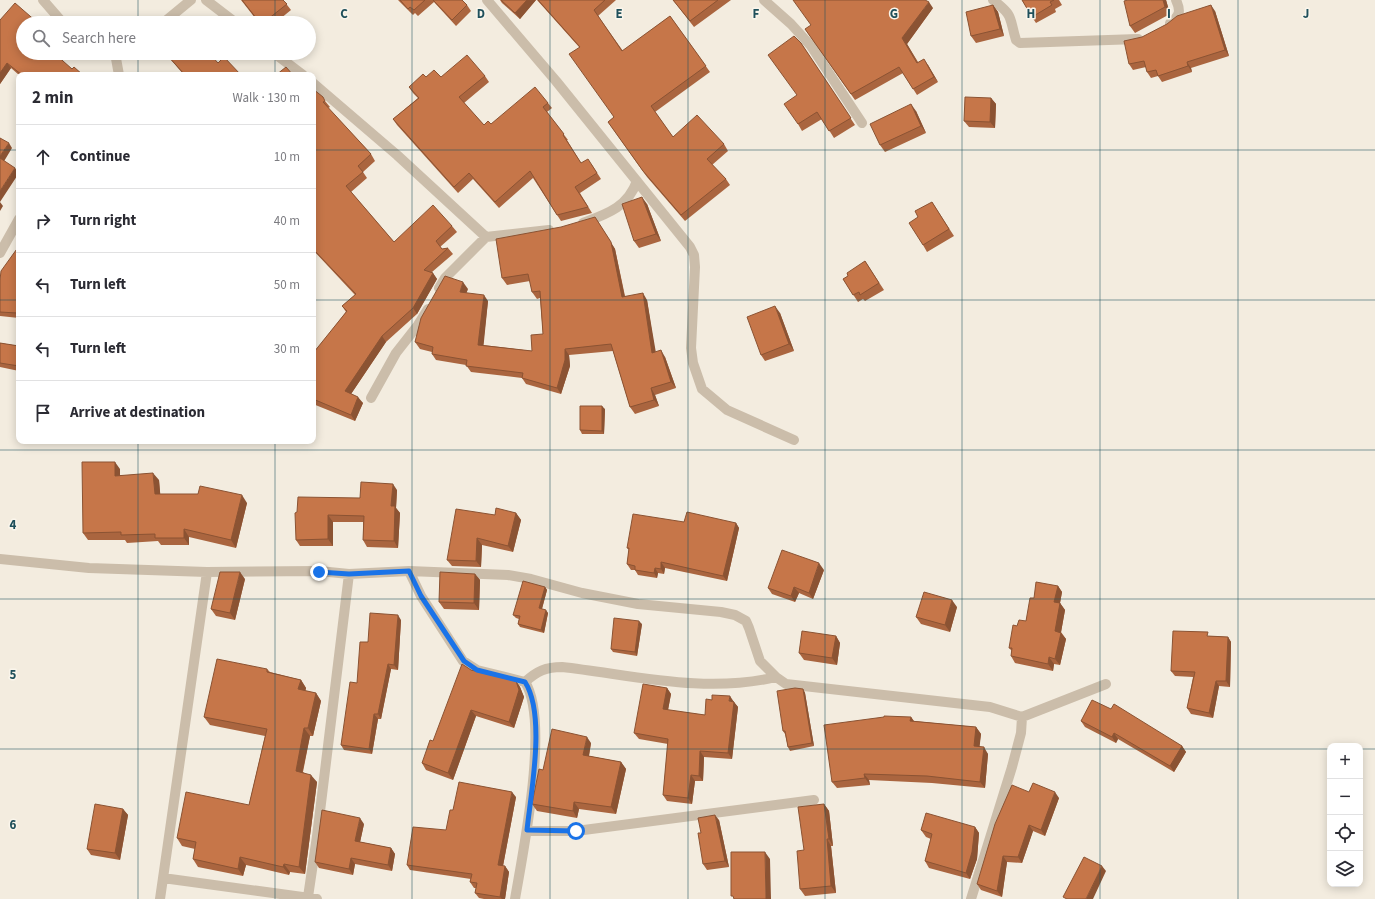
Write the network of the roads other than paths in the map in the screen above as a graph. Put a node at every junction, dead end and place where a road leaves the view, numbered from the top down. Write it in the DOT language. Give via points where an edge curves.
graph roads {
  1 [pos="43,0"];
  2 [pos="191,0"];
  3 [pos="206,0"];
  4 [pos="487,0"];
  5 [pos="764,0"];
  6 [pos="993,0"];
  7 [pos="1176,0"];
  8 [pos="58,16"];
  9 [pos="172,16"];
  10 [pos="227,16"];
  11 [pos="1163,27"];
  12 [pos="1148,35"];
  13 [pos="116,60"];
  14 [pos="283,60"];
  15 [pos="118,72"];
  16 [pos="298,72"];
  17 [pos="316,86"];
  18 [pos="862,124"];
  19 [pos="637,181"];
  20 [pos="16,224"];
  21 [pos="576,224"];
  22 [pos="556,228"];
  23 [pos="486,237"];
  24 [pos="0,253"];
  25 [pos="371,398"];
  26 [pos="794,440"];
  27 [pos="0,559"];
  28 [pos="409,571"];
  29 [pos="207,572"];
  30 [pos="349,574"];
  31 [pos="776,677"];
  32 [pos="525,682"];
  33 [pos="1106,684"];
  34 [pos="1022,717"];
  35 [pos="814,800"];
  36 [pos="527,830"];
  37 [pos="164,878"];
  38 [pos="160,899"];
  39 [pos="315,899"];
  40 [pos="515,899"];
  41 [pos="970,899"];
  1 -- 8 [label="street"];
  2 -- 9 [label="street"];
  3 -- 10 [label="street"];
  4 -- 19 [label="street"];
  5 -- 18 [label="street" via="811,46"];
  6 -- 12 [label="street" via="1008,12 1013,20 1016,40 1020,43 1134,40"];
  7 -- 11 [label="street" via="1179,15"];
  13 -- 15 [label="street"];
  14 -- 16 [label="street"];
  17 -- 23 [label="street" via="397,155"];
  19 -- 21 [label="street" via="632,195 621,205 602,216"];
  19 -- 26 [label="street" via="685,239 694,255 691,348 702,389 727,410"];
  20 -- 24 [label="street"];
  22 -- 23 [label="street"];
  23 -- 25 [label="street" via="445,278 418,325 396,353"];
  27 -- 29 [label="street" via="89,568"];
  28 -- 30 [label="street"];
  28 -- 31 [label="street" via="508,575 638,604 735,615 746,621 760,661"];
  28 -- 32 [label="street" via="421,596 464,661 477,670"];
  29 -- 30 [label="street"];
  29 -- 37 [label="street"];
  30 -- 39 [label="street" via="317,836"];
  31 -- 32 [label="street" via="752,683 717,685 547,667 534,673"];
  31 -- 34 [label="street" via="786,684 798,687 990,707"];
  32 -- 36 [label="street" via="532,697 536,744"];
  33 -- 34 [label="street"];
  34 -- 41 [label="street" via="1021,733 1013,761"];
  35 -- 36 [label="street" via="576,831"];
  36 -- 40 [label="street"];
  37 -- 38 [label="street"];
  37 -- 39 [label="street"];
}
